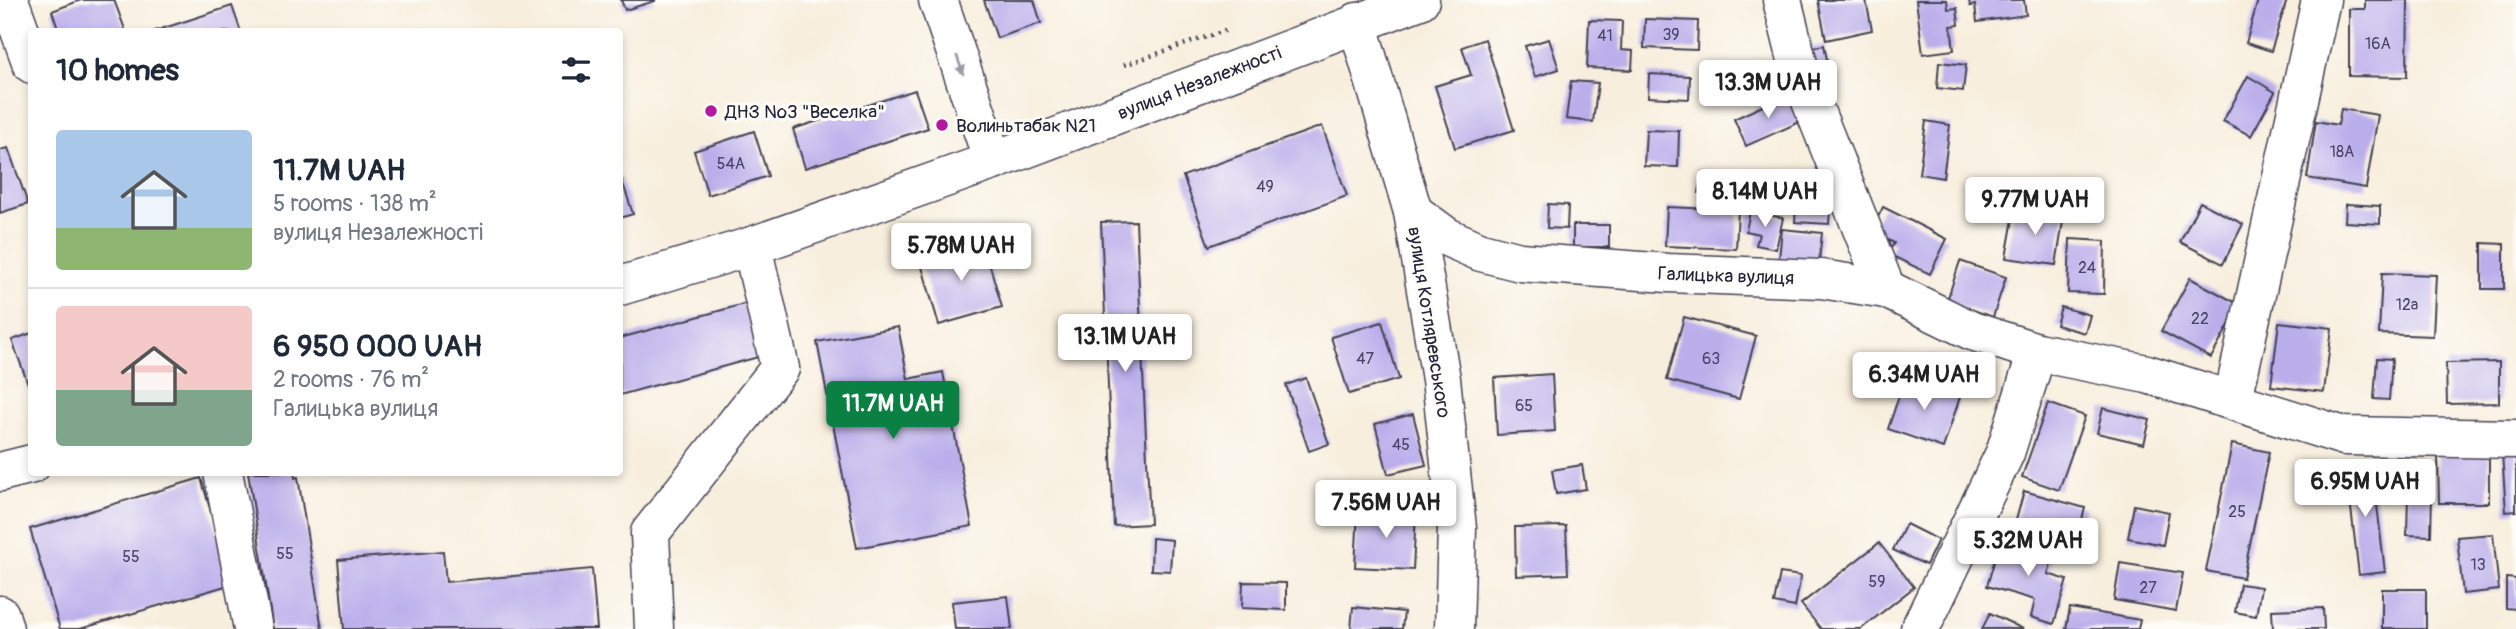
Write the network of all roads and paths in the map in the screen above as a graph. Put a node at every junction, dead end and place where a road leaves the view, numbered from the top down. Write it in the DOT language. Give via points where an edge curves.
graph roads {
  1 [pos="9,0"];
  2 [pos="938,0"];
  3 [pos="1420,0"];
  4 [pos="1782,0"];
  5 [pos="2321,0"];
  6 [pos="1357,22"];
  7 [pos="1238,26"];
  8 [pos="28,53"];
  9 [pos="1125,65"];
  10 [pos="993,161"];
  11 [pos="1413,212"];
  12 [pos="752,246"];
  13 [pos="623,285"];
  14 [pos="1886,289"];
  15 [pos="2037,352"];
  16 [pos="2233,399"];
  17 [pos="2516,439"];
  18 [pos="28,465"];
  19 [pos="0,472"];
  20 [pos="224,476"];
  21 [pos="0,615"];
  22 [pos="4,629"];
  23 [pos="253,629"];
  24 [pos="654,629"];
  25 [pos="1454,629"];
  26 [pos="1920,629"];
  1 -- 8 [label="street"];
  2 -- 10 [label="street, one-way"];
  3 -- 6 [label="street, вулиця Незалежності"];
  4 -- 14 [label="street" via="1801,76"];
  5 -- 16 [label="street"];
  6 -- 10 [label="street, вулиця Незалежності"];
  6 -- 11 [label="street, вулиця Котляревського"];
  7 -- 9 [label="path"];
  10 -- 12 [label="street, вулиця Незалежності"];
  11 -- 14 [label="street, Галицька вулиця" via="1447,237 1520,262 1821,279"];
  11 -- 25 [label="street, вулиця Котляревського" via="1451,454 1457,528"];
  12 -- 13 [label="street, вулиця Незалежності"];
  12 -- 24 [label="street" via="779,368 650,533"];
  14 -- 15 [label="street, Галицька вулиця" via="1972,331"];
  15 -- 16 [label="street, Галицька вулиця" via="2147,374"];
  15 -- 26 [label="street" via="2004,453"];
  16 -- 17 [label="street, Галицька вулиця" via="2344,436"];
  18 -- 19 [label="street"];
  20 -- 23 [label="street"];
  21 -- 22 [label="street"];
}
